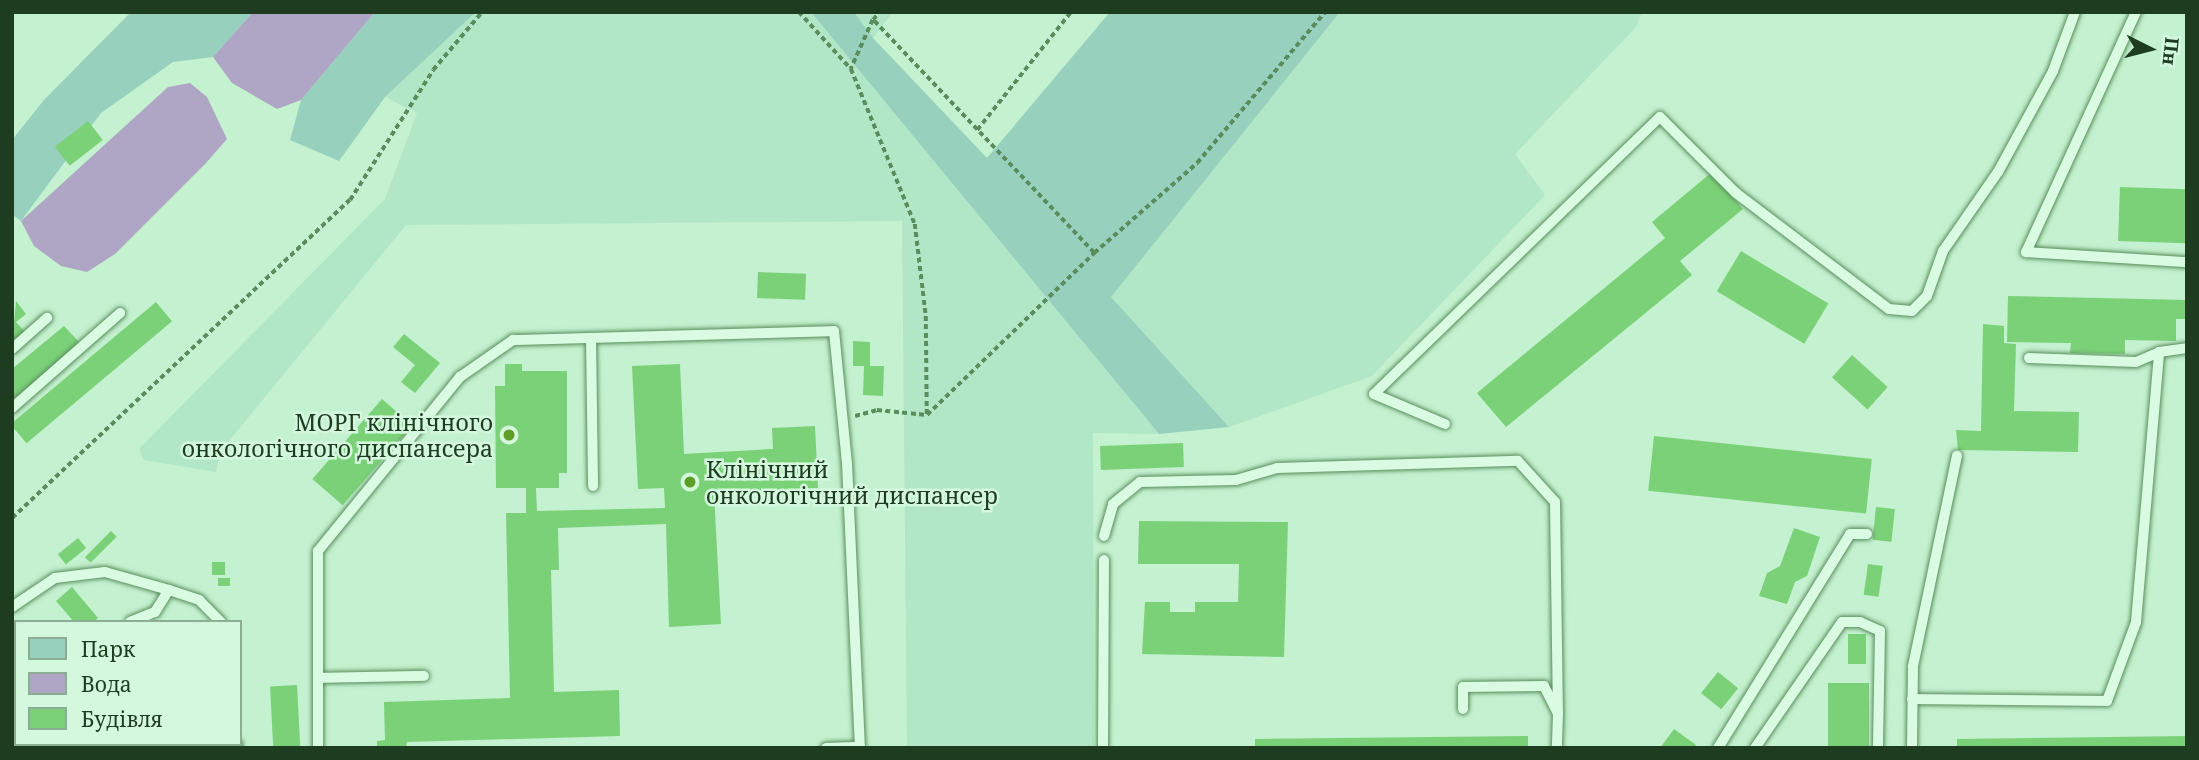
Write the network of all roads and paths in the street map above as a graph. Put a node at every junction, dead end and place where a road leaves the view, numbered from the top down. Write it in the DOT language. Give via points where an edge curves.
graph roads {
  1 [pos="482,12"];
  2 [pos="799,12"];
  3 [pos="879,12"];
  4 [pos="1071,12"];
  5 [pos="1325,12"];
  6 [pos="2075,12"];
  7 [pos="2136,12"];
  8 [pos="873,20"];
  9 [pos="851,69"];
  10 [pos="977,130"];
  11 [pos="1094,253"];
  12 [pos="2187,262"];
  13 [pos="120,313"];
  14 [pos="47,318"];
  15 [pos="591,338"];
  16 [pos="2187,348"];
  17 [pos="12,349"];
  18 [pos="2160,352"];
  19 [pos="2029,358"];
  20 [pos="12,408"];
  21 [pos="927,415"];
  22 [pos="843,419"];
  23 [pos="1446,424"];
  24 [pos="1957,456"];
  25 [pos="593,486"];
  26 [pos="12,518"];
  27 [pos="1867,534"];
  28 [pos="1104,536"];
  29 [pos="1104,560"];
  30 [pos="169,590"];
  31 [pos="12,607"];
  32 [pos="155,617"];
  33 [pos="219,620"];
  34 [pos="424,676"];
  35 [pos="317,678"];
  36 [pos="1912,699"];
  37 [pos="1463,709"];
  38 [pos="1558,714"];
  39 [pos="860,747"];
  40 [pos="318,748"];
  41 [pos="826,748"];
  42 [pos="1103,748"];
  43 [pos="1557,748"];
  44 [pos="1718,748"];
  45 [pos="1755,748"];
  46 [pos="1878,748"];
  47 [pos="1912,748"];
  1 -- 26 [label="path" via="433,70 349,200"];
  2 -- 9 [label="path"];
  3 -- 8 [label="path"];
  4 -- 10 [label="path"];
  5 -- 11 [label="path" via="1197,163"];
  6 -- 23 [label="lane" via="1998,172 1943,251 1927,296 1912,312 1889,309 1747,201 1660,117 1374,394"];
  7 -- 12 [label="lane" via="2026,251"];
  8 -- 9 [label="path"];
  8 -- 10 [label="path"];
  9 -- 21 [label="path" via="915,224 926,316"];
  10 -- 11 [label="path"];
  11 -- 21 [label="path"];
  13 -- 20 [label="lane"];
  14 -- 17 [label="lane"];
  15 -- 22 [label="lane" via="834,331"];
  15 -- 25 [label="lane"];
  15 -- 35 [label="lane" via="513,340 460,377 333,531 318,551"];
  16 -- 18 [label="lane"];
  18 -- 19 [label="lane" via="2136,362"];
  18 -- 36 [label="lane" via="2136,622 2107,701"];
  21 -- 22 [label="path" via="877,410"];
  22 -- 39 [label="lane"];
  24 -- 36 [label="lane" via="1913,666"];
  27 -- 44 [label="lane" via="1850,534"];
  28 -- 38 [label="lane" via="1113,505 1140,482 1236,480 1277,468 1518,461 1555,502"];
  29 -- 42 [label="lane"];
  30 -- 31 [label="lane" via="105,572 55,578"];
  30 -- 32 [label="lane"];
  30 -- 33 [label="lane" via="199,600"];
  34 -- 35 [label="lane"];
  35 -- 40 [label="lane"];
  36 -- 47 [label="lane"];
  37 -- 38 [label="lane" via="1463,687 1544,686"];
  38 -- 43 [label="lane"];
  39 -- 41 [label="lane"];
  45 -- 46 [label="lane" via="1842,622 1860,622 1880,631"];
}
